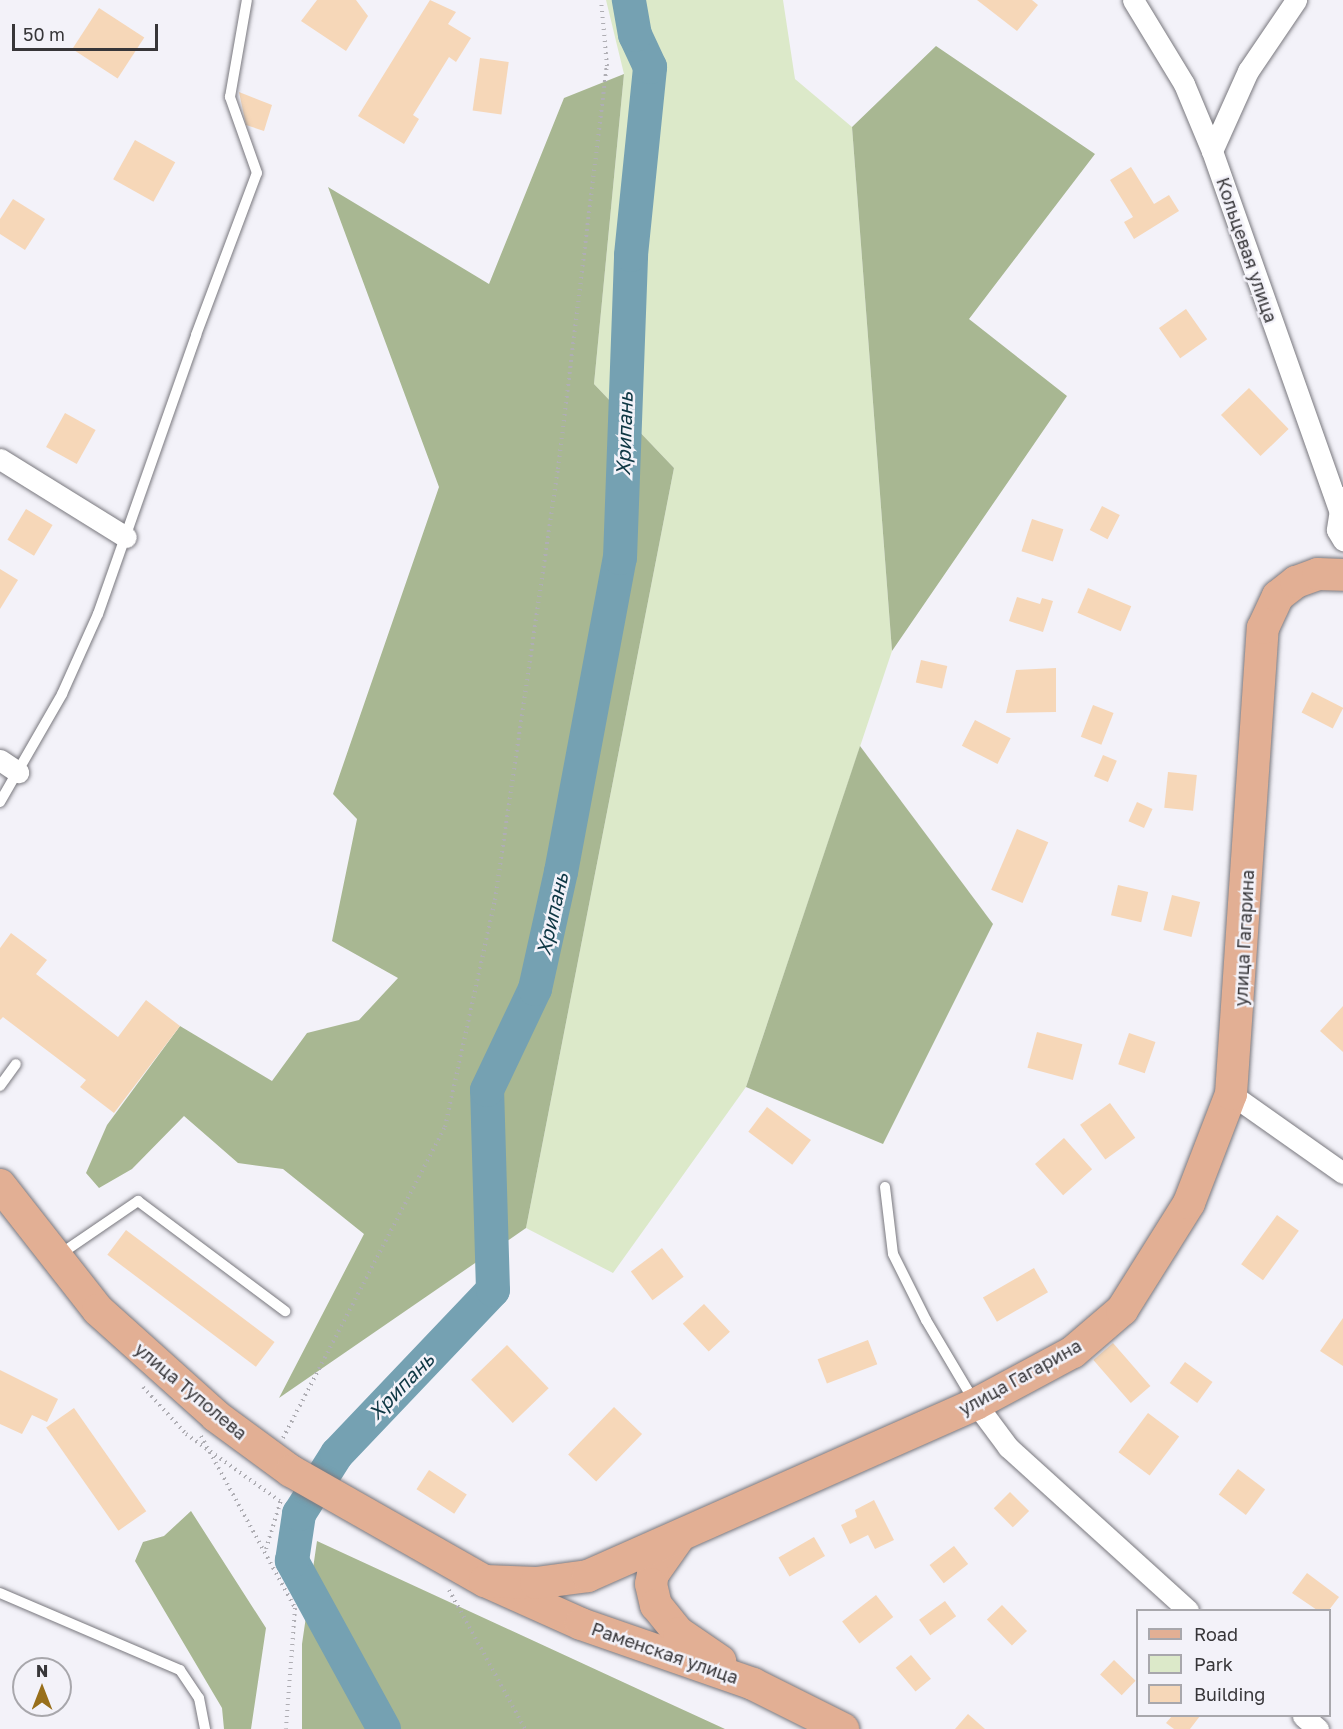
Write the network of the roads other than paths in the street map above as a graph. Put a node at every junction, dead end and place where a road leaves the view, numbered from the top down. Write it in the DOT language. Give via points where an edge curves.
graph roads {
  1 [pos="246,0"];
  2 [pos="1133,0"];
  3 [pos="1296,0"];
  4 [pos="1212,152"];
  5 [pos="0,459"];
  6 [pos="1341,502"];
  7 [pos="126,537"];
  8 [pos="1343,540"];
  9 [pos="1343,575"];
  10 [pos="0,760"];
  11 [pos="18,771"];
  12 [pos="0,802"];
  13 [pos="16,1064"];
  14 [pos="0,1086"];
  15 [pos="1231,1094"];
  16 [pos="1343,1173"];
  17 [pos="0,1185"];
  18 [pos="885,1187"];
  19 [pos="56,1257"];
  20 [pos="285,1311"];
  21 [pos="976,1404"];
  22 [pos="679,1536"];
  23 [pos="414,1541"];
  24 [pos="588,1576"];
  25 [pos="485,1581"];
  26 [pos="0,1593"];
  27 [pos="1186,1609"];
  28 [pos="581,1624"];
  29 [pos="753,1684"];
  30 [pos="1304,1717"];
  31 [pos="205,1729"];
  32 [pos="843,1729"];
  33 [pos="1318,1729"];
  1 -- 7 [label="lane" via="230,97 258,173 196,334"];
  2 -- 4 [label="street, Кольцевая улица" via="1184,84"];
  3 -- 4 [label="street" via="1248,71"];
  4 -- 6 [label="street, Кольцевая улица"];
  5 -- 7 [label="street"];
  6 -- 8 [label="street" via="1337,530"];
  7 -- 11 [label="lane" via="62,694"];
  9 -- 15 [label="main road, улица Гагарина" via="1318,574 1296,582 1278,596 1263,628"];
  10 -- 11 [label="street"];
  11 -- 12 [label="lane"];
  13 -- 14 [label="lane"];
  15 -- 16 [label="street"];
  15 -- 21 [label="main road, улица Гагарина" via="1189,1203 1122,1310 1073,1352"];
  17 -- 19 [label="main road, улица Туполева"];
  18 -- 21 [label="lane" via="893,1254 926,1320"];
  19 -- 20 [label="lane" via="138,1201"];
  19 -- 23 [label="main road, улица Туполева" via="98,1310 169,1377 282,1464"];
  21 -- 22 [label="main road, улица Гагарина"];
  21 -- 27 [label="street" via="1008,1447"];
  22 -- 24 [label="main road, улица Гагарина"];
  22 -- 29 [label="main road" via="653,1574 656,1605 679,1633"];
  23 -- 25 [label="main road, Раменская улица"];
  24 -- 25 [label="main road, улица Гагарина" via="536,1583"];
  24 -- 28 [label="main road" via="630,1584 640,1602 638,1616 627,1628 615,1631"];
  25 -- 28 [label="main road, Раменская улица"];
  26 -- 31 [label="lane" via="180,1670 199,1698"];
  28 -- 29 [label="main road, Раменская улица"];
  29 -- 32 [label="main road, Раменская улица"];
  30 -- 33 [label="street"];
}
